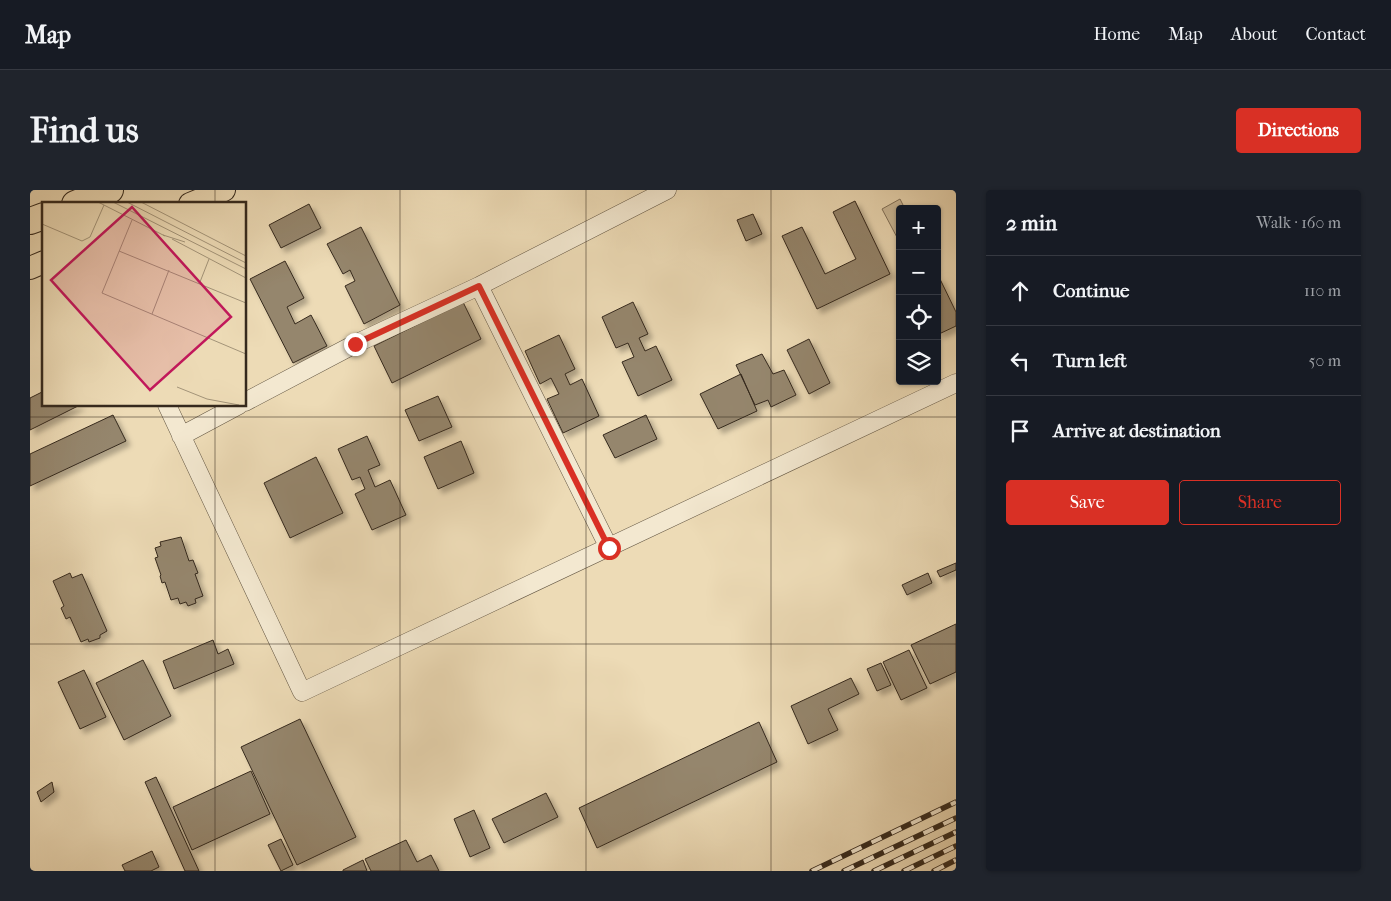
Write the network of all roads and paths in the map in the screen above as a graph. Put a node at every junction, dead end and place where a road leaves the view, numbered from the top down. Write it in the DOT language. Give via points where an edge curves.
graph roads {
  1 [pos="110,190"];
  2 [pos="224,190"];
  3 [pos="667,190"];
  4 [pos="80,202"];
  5 [pos="195,202"];
  6 [pos="42,217"];
  7 [pos="30,221"];
  8 [pos="42,263"];
  9 [pos="30,268"];
  10 [pos="479,286"];
  11 [pos="956,383"];
  12 [pos="246,401"];
  13 [pos="167,406"];
  14 [pos="237,406"];
  15 [pos="181,436"];
  16 [pos="609,548"];
  1 -- 4 [label="highway"];
  2 -- 5 [label="main road"];
  3 -- 10 [label="street"];
  6 -- 7 [label="highway"];
  8 -- 9 [label="main road"];
  10 -- 12 [label="street" via="355,344"];
  10 -- 16 [label="street"];
  11 -- 16 [label="street"];
  13 -- 15 [label="street"];
  14 -- 15 [label="street"];
  15 -- 16 [label="street" via="302,692"];
}
